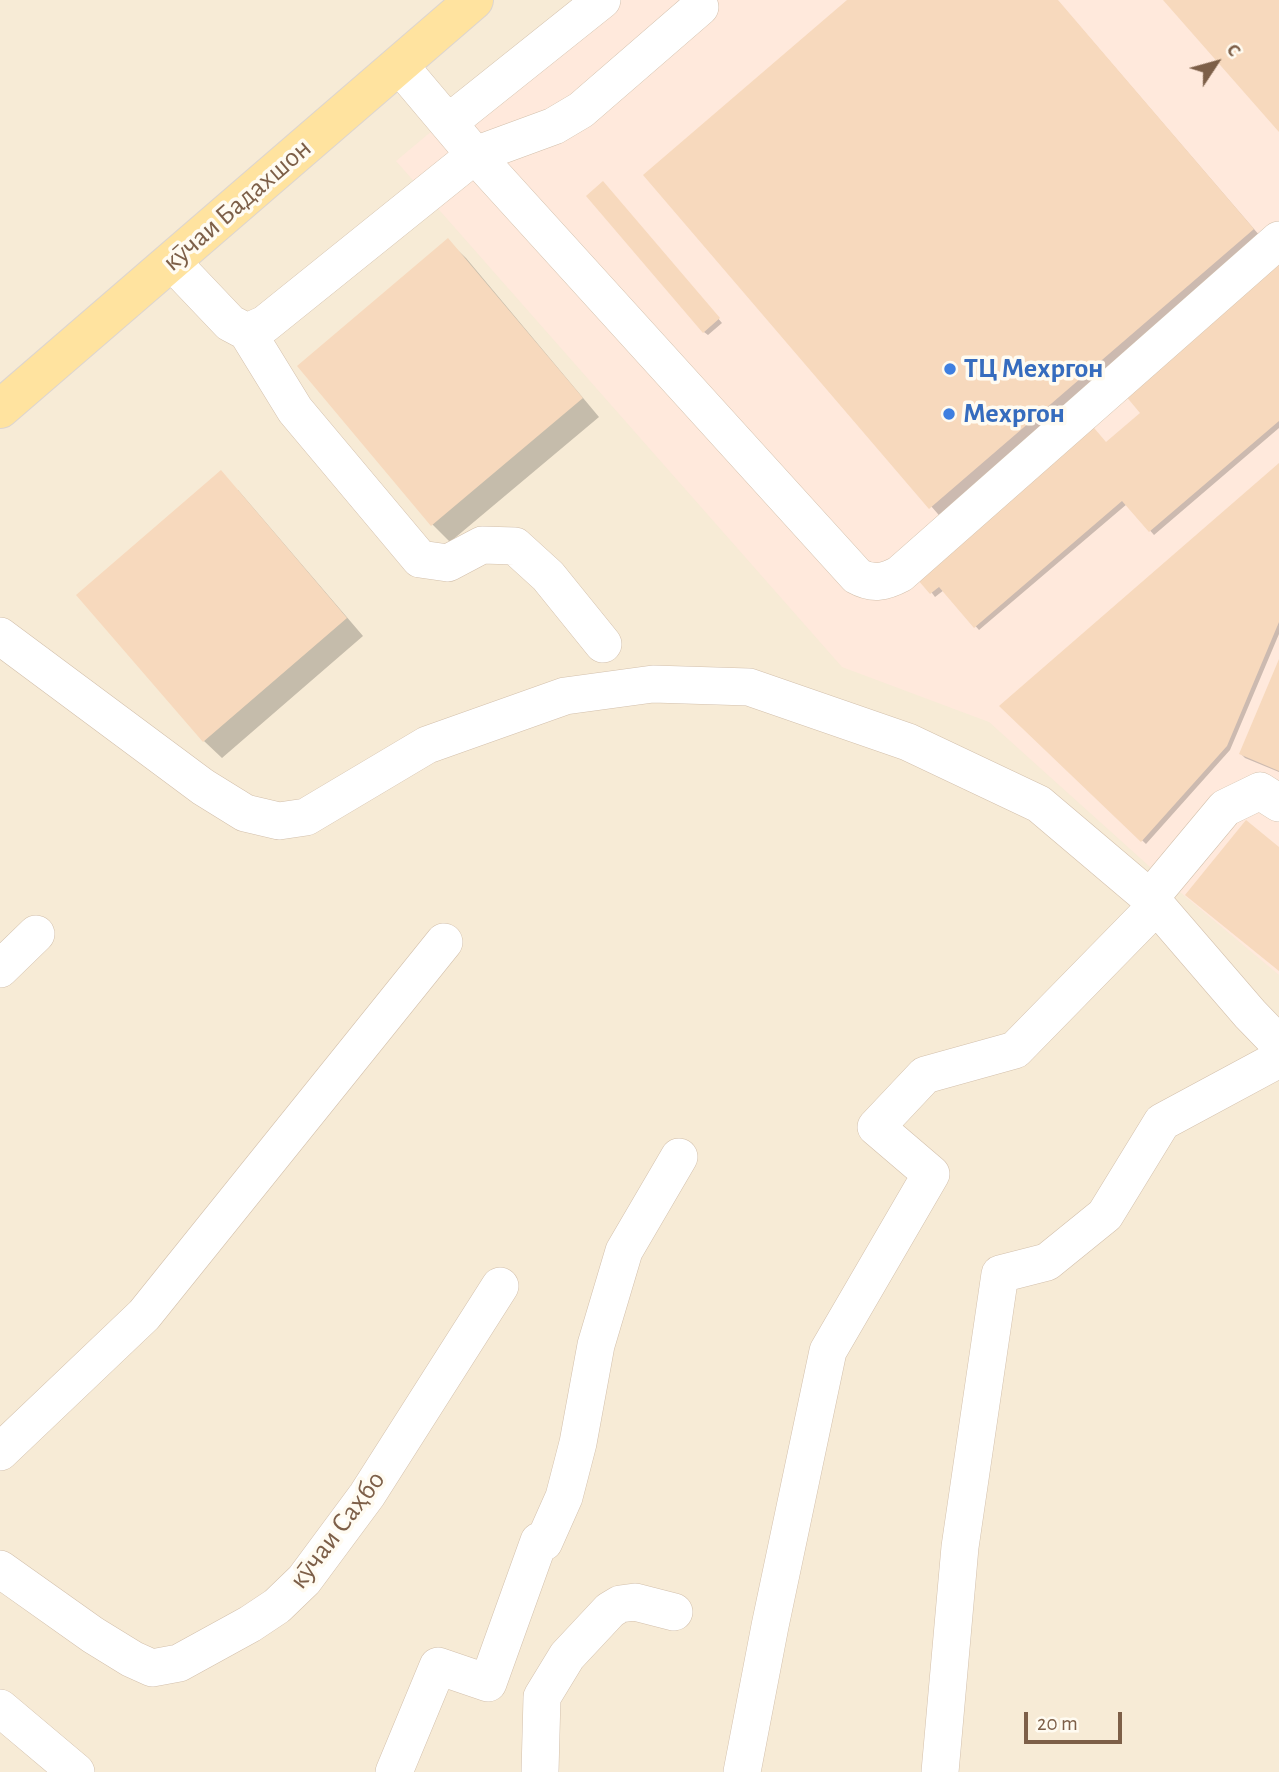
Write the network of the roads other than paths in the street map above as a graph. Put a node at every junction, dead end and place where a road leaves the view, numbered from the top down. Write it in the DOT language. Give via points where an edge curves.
graph roads {
  1 [pos="474,0"];
  2 [pos="602,0"];
  3 [pos="700,7"];
  4 [pos="399,65"];
  5 [pos="448,123"];
  6 [pos="475,155"];
  7 [pos="1279,240"];
  8 [pos="172,262"];
  9 [pos="247,332"];
  10 [pos="0,409"];
  11 [pos="0,636"];
  12 [pos="603,644"];
  13 [pos="1279,803"];
  14 [pos="1154,902"];
  15 [pos="36,934"];
  16 [pos="444,942"];
  17 [pos="0,969"];
  18 [pos="1279,1044"];
  19 [pos="1279,1059"];
  20 [pos="679,1157"];
  21 [pos="500,1286"];
  22 [pos="0,1452"];
  23 [pos="0,1569"];
  24 [pos="674,1612"];
  25 [pos="488,1684"];
  26 [pos="542,1696"];
  27 [pos="0,1708"];
  28 [pos="76,1772"];
  29 [pos="394,1772"];
  30 [pos="540,1772"];
  31 [pos="742,1772"];
  32 [pos="940,1772"];
  1 -- 4 [label="main road, кӯчаи Бадахшон"];
  2 -- 5 [label="street"];
  3 -- 6 [label="street" via="581,110 554,126"];
  4 -- 5 [label="street"];
  4 -- 8 [label="main road, кӯчаи Бадахшон"];
  5 -- 6 [label="street"];
  6 -- 7 [label="street" via="866,581 900,574"];
  6 -- 9 [label="street" via="265,324"];
  8 -- 9 [label="street" via="230,323"];
  8 -- 10 [label="main road, кӯчаи Бадахшон"];
  9 -- 12 [label="street" via="295,410 420,559 448,563 482,545 515,546 548,576"];
  11 -- 14 [label="street" via="203,787 245,813 279,821 306,817 427,745 565,696 653,684 749,687 908,742 1039,804"];
  13 -- 14 [label="street" via="1260,791 1224,808"];
  14 -- 18 [label="street"];
  14 -- 31 [label="street" via="1015,1050 925,1075 876,1127 931,1174 828,1351"];
  15 -- 17 [label="street"];
  16 -- 22 [label="street" via="144,1315"];
  19 -- 32 [label="street" via="1162,1122 1105,1216 1047,1262 1000,1274 960,1547"];
  20 -- 25 [label="street" via="624,1251 596,1345 564,1497 544,1542 539,1541"];
  21 -- 23 [label="street, кӯчаи Саҳбо" via="367,1495 304,1580 250,1624 179,1662 152,1668 103,1641"];
  24 -- 26 [label="street" via="635,1602 620,1604 568,1656"];
  25 -- 26 [label="street"];
  25 -- 29 [label="street" via="438,1666"];
  26 -- 30 [label="street"];
  27 -- 28 [label="street"];
}
